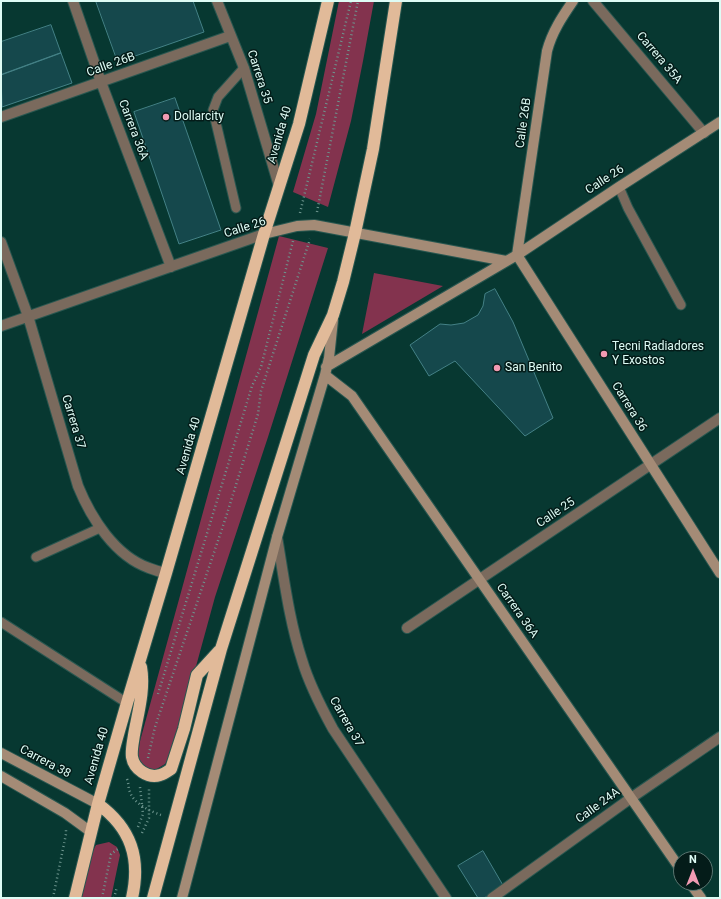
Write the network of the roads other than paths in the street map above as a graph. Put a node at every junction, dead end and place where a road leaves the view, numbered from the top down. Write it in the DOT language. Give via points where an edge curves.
graph roads {
  1 [pos="73,1"];
  2 [pos="217,1"];
  3 [pos="328,1"];
  4 [pos="396,1"];
  5 [pos="573,1"];
  6 [pos="593,1"];
  7 [pos="230,36"];
  8 [pos="244,68"];
  9 [pos="101,82"];
  10 [pos="1,117"];
  11 [pos="720,122"];
  12 [pos="704,133"];
  13 [pos="280,186"];
  14 [pos="619,187"];
  15 [pos="236,208"];
  16 [pos="355,233"];
  17 [pos="264,234"];
  18 [pos="1,242"];
  19 [pos="517,254"];
  20 [pos="506,261"];
  21 [pos="171,268"];
  22 [pos="681,305"];
  23 [pos="333,314"];
  24 [pos="28,316"];
  25 [pos="1,326"];
  26 [pos="326,371"];
  27 [pos="720,418"];
  28 [pos="651,465"];
  29 [pos="100,528"];
  30 [pos="277,537"];
  31 [pos="36,557"];
  32 [pos="166,573"];
  33 [pos="720,573"];
  34 [pos="479,580"];
  35 [pos="1,622"];
  36 [pos="407,628"];
  37 [pos="221,648"];
  38 [pos="139,660"];
  39 [pos="127,702"];
  40 [pos="720,737"];
  41 [pos="1,753"];
  42 [pos="1,776"];
  43 [pos="631,798"];
  44 [pos="98,804"];
  45 [pos="91,832"];
  46 [pos="673,858"];
  47 [pos="75,898"];
  48 [pos="132,898"];
  49 [pos="153,898"];
  50 [pos="182,898"];
  51 [pos="446,898"];
  52 [pos="492,898"];
  1 -- 9 [label="street, Carrera 36A"];
  2 -- 7 [label="street, Carrera 35"];
  3 -- 13 [label="highway, Avenida 40"];
  4 -- 16 [label="highway" via="373,149"];
  5 -- 19 [label="street, Calle 26B" via="556,27 547,51"];
  6 -- 12 [label="street, Carrera 35A"];
  7 -- 8 [label="street, Carrera 35"];
  7 -- 9 [label="street, Calle 26B"];
  8 -- 13 [label="street, Carrera 35"];
  8 -- 15 [label="lane" via="218,97 213,110"];
  9 -- 10 [label="street, Calle 26B"];
  9 -- 21 [label="street, Carrera 36A"];
  11 -- 12 [label="street, Calle 26"];
  12 -- 14 [label="street, Calle 26"];
  13 -- 17 [label="highway, Avenida 40"];
  14 -- 19 [label="street, Calle 26"];
  14 -- 22 [label="lane"];
  16 -- 17 [label="street, Calle 26" via="314,225 297,226"];
  16 -- 20 [label="street, Calle 26"];
  16 -- 23 [label="highway"];
  17 -- 21 [label="street, Calle 26"];
  17 -- 32 [label="highway, Avenida 40"];
  18 -- 24 [label="street, Carrera 37"];
  19 -- 20 [label="street, Calle 26"];
  19 -- 28 [label="street, Carrera 36"];
  20 -- 26 [label="street, Calle 26"];
  21 -- 24 [label="street, Calle 26"];
  23 -- 26 [label="street"];
  23 -- 37 [label="highway" via="314,355"];
  24 -- 25 [label="street, Calle 26"];
  24 -- 29 [label="street, Carrera 37" via="78,486"];
  26 -- 30 [label="street"];
  26 -- 34 [label="street, Carrera 36A" via="352,396"];
  27 -- 28 [label="street, Calle 25"];
  28 -- 33 [label="street, Carrera 36"];
  28 -- 34 [label="street, Calle 25"];
  29 -- 31 [label="lane"];
  29 -- 32 [label="street, Carrera 37" via="134,560 148,568"];
  30 -- 50 [label="street"];
  30 -- 51 [label="street, Carrera 37" via="295,636 321,707 332,729"];
  32 -- 38 [label="highway, Avenida 40"];
  34 -- 36 [label="street, Calle 25"];
  34 -- 43 [label="street, Carrera 36A"];
  35 -- 39 [label="lane"];
  37 -- 38 [label="highway" via="197,675 171,769 159,776 144,773 132,758 141,688"];
  37 -- 49 [label="highway"];
  38 -- 39 [label="highway, Avenida 40"];
  39 -- 44 [label="highway, Avenida 40"];
  40 -- 43 [label="street, Calle 24A"];
  41 -- 44 [label="street, Carrera 38"];
  42 -- 45 [label="street" via="65,813"];
  43 -- 46 [label="street, Carrera 36A"];
  43 -- 52 [label="street, Calle 24A"];
  44 -- 45 [label="highway, Avenida 40"];
  44 -- 48 [label="highway" via="120,824 132,846 136,862"];
  45 -- 47 [label="highway, Avenida 40"];
}
